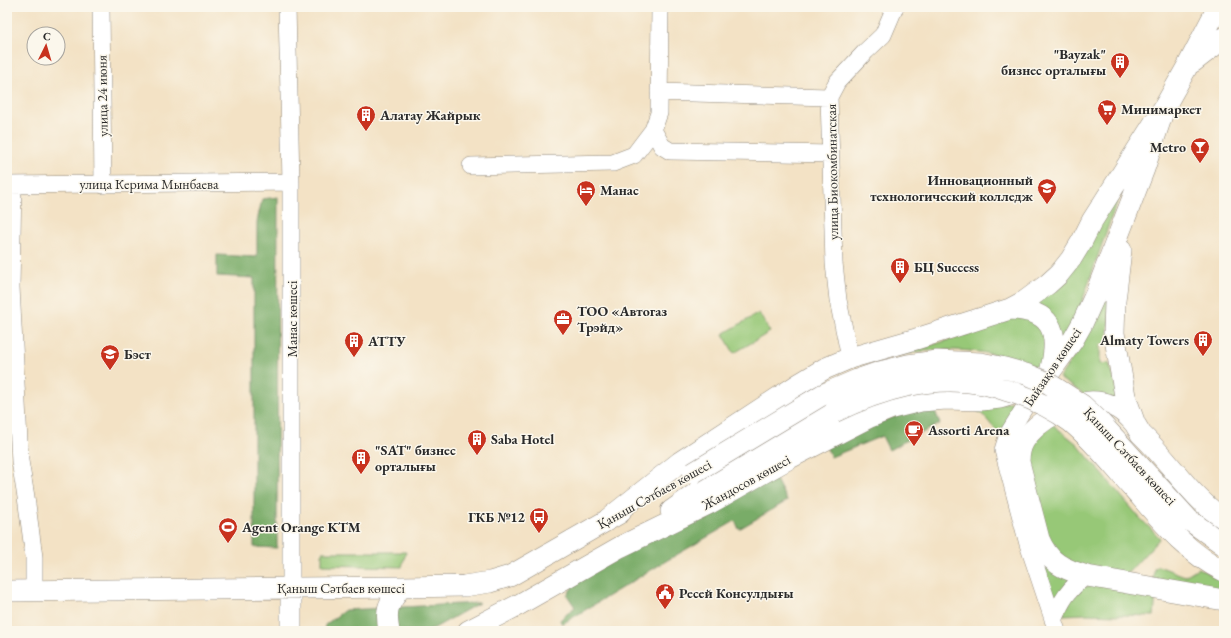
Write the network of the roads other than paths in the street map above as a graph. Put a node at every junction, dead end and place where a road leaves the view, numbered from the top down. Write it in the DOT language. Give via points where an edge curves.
graph roads {
  1 [pos="101,7"];
  2 [pos="287,7"];
  3 [pos="660,7"];
  4 [pos="895,7"];
  5 [pos="1218,7"];
  6 [pos="1224,38"];
  7 [pos="1187,67"];
  8 [pos="659,92"];
  9 [pos="829,97"];
  10 [pos="1164,106"];
  11 [pos="653,130"];
  12 [pos="831,154"];
  13 [pos="471,166"];
  14 [pos="291,182"];
  15 [pos="10,184"];
  16 [pos="103,185"];
  17 [pos="1125,216"];
  18 [pos="1010,309"];
  19 [pos="850,358"];
  20 [pos="1045,378"];
  21 [pos="1135,424"];
  22 [pos="698,481"];
  23 [pos="608,519"];
  24 [pos="1224,519"];
  25 [pos="1224,545"];
  26 [pos="620,547"];
  27 [pos="1224,571"];
  28 [pos="1087,576"];
  29 [pos="401,587"];
  30 [pos="291,588"];
  31 [pos="7,591"];
  32 [pos="34,591"];
  33 [pos="1224,600"];
  34 [pos="1055,625"];
  35 [pos="292,631"];
  36 [pos="389,631"];
  37 [pos="468,631"];
  1 -- 16 [label="street, улица 24 июня"];
  2 -- 14 [label="street, Манас көшесі"];
  3 -- 8 [label="street"];
  4 -- 9 [label="street, улица Биокомбинатская" via="882,34 837,82"];
  5 -- 7 [label="main road, Байзақов көшесі"];
  6 -- 7 [label="main road"];
  7 -- 10 [label="main road, Байзақов көшесі"];
  8 -- 9 [label="street"];
  8 -- 11 [label="street" via="659,113"];
  9 -- 12 [label="street, улица Биокомбинатская"];
  10 -- 17 [label="main road, Байзақов көшесі" via="1144,169"];
  10 -- 18 [label="main road, Байзақов көшесі" via="1071,259 1048,284 1026,301"];
  11 -- 12 [label="street" via="662,146 670,151"];
  11 -- 13 [label="street" via="634,155 613,163"];
  12 -- 19 [label="street, улица Биокомбинатская" via="834,264 838,300"];
  14 -- 16 [label="street, улица Керима Мынбаева"];
  14 -- 30 [label="street, Манас көшесі"];
  15 -- 16 [label="street, улица Керима Мынбаева"];
  15 -- 32 [label="street" via="11,287 20,461 34,557"];
  17 -- 20 [label="main road, Байзақов көшесі" via="1082,324"];
  17 -- 21 [label="main road" via="1117,279 1114,333 1125,396"];
  18 -- 19 [label="main road"];
  18 -- 20 [label="main road" via="1040,314 1051,326 1054,347"];
  19 -- 23 [label="main road" via="824,369 799,384 680,462"];
  20 -- 26 [label="main road, Жандосов көшесі" via="1026,390 1000,398 921,401 892,408"];
  20 -- 34 [label="street, Байзақов көшесі" via="1008,434 1003,450 1028,544"];
  21 -- 24 [label="main road" via="1193,492"];
  21 -- 28 [label="main road" via="1115,407 1095,402 1084,403 1070,407 1035,427 1022,445 1019,462 1042,548 1055,563"];
  22 -- 23 [label="main road, Қаныш Сәтбаев көшесі"];
  22 -- 25 [label="main road, Қаныш Сәтбаев көшесі, bridge" via="822,395 857,380 908,365 937,361 981,363 1029,375 1048,383 1082,405 1189,520"];
  22 -- 26 [label="main road, Қаныш Сәтбаев көшесі"];
  22 -- 27 [label="main road, Қаныш Сәтбаев көшесі, bridge" via="856,401 876,394 921,383 948,380 983,384 1040,403 1070,422 1171,531 1199,556"];
  23 -- 29 [label="main road, Қаныш Сәтбаев көшесі" via="510,576 464,586"];
  26 -- 37 [label="main road, Жандосов көшесі"];
  28 -- 33 [label="main road"];
  28 -- 34 [label="street" via="1070,589 1062,600"];
  29 -- 30 [label="main road, Қаныш Сәтбаев көшесі"];
  29 -- 36 [label="main road" via="389,604"];
  30 -- 32 [label="main road, Қаныш Сәтбаев көшесі"];
  30 -- 35 [label="main road, Манас көшесі"];
  31 -- 32 [label="main road, Қаныш Сәтбаев көшесі"];
}
